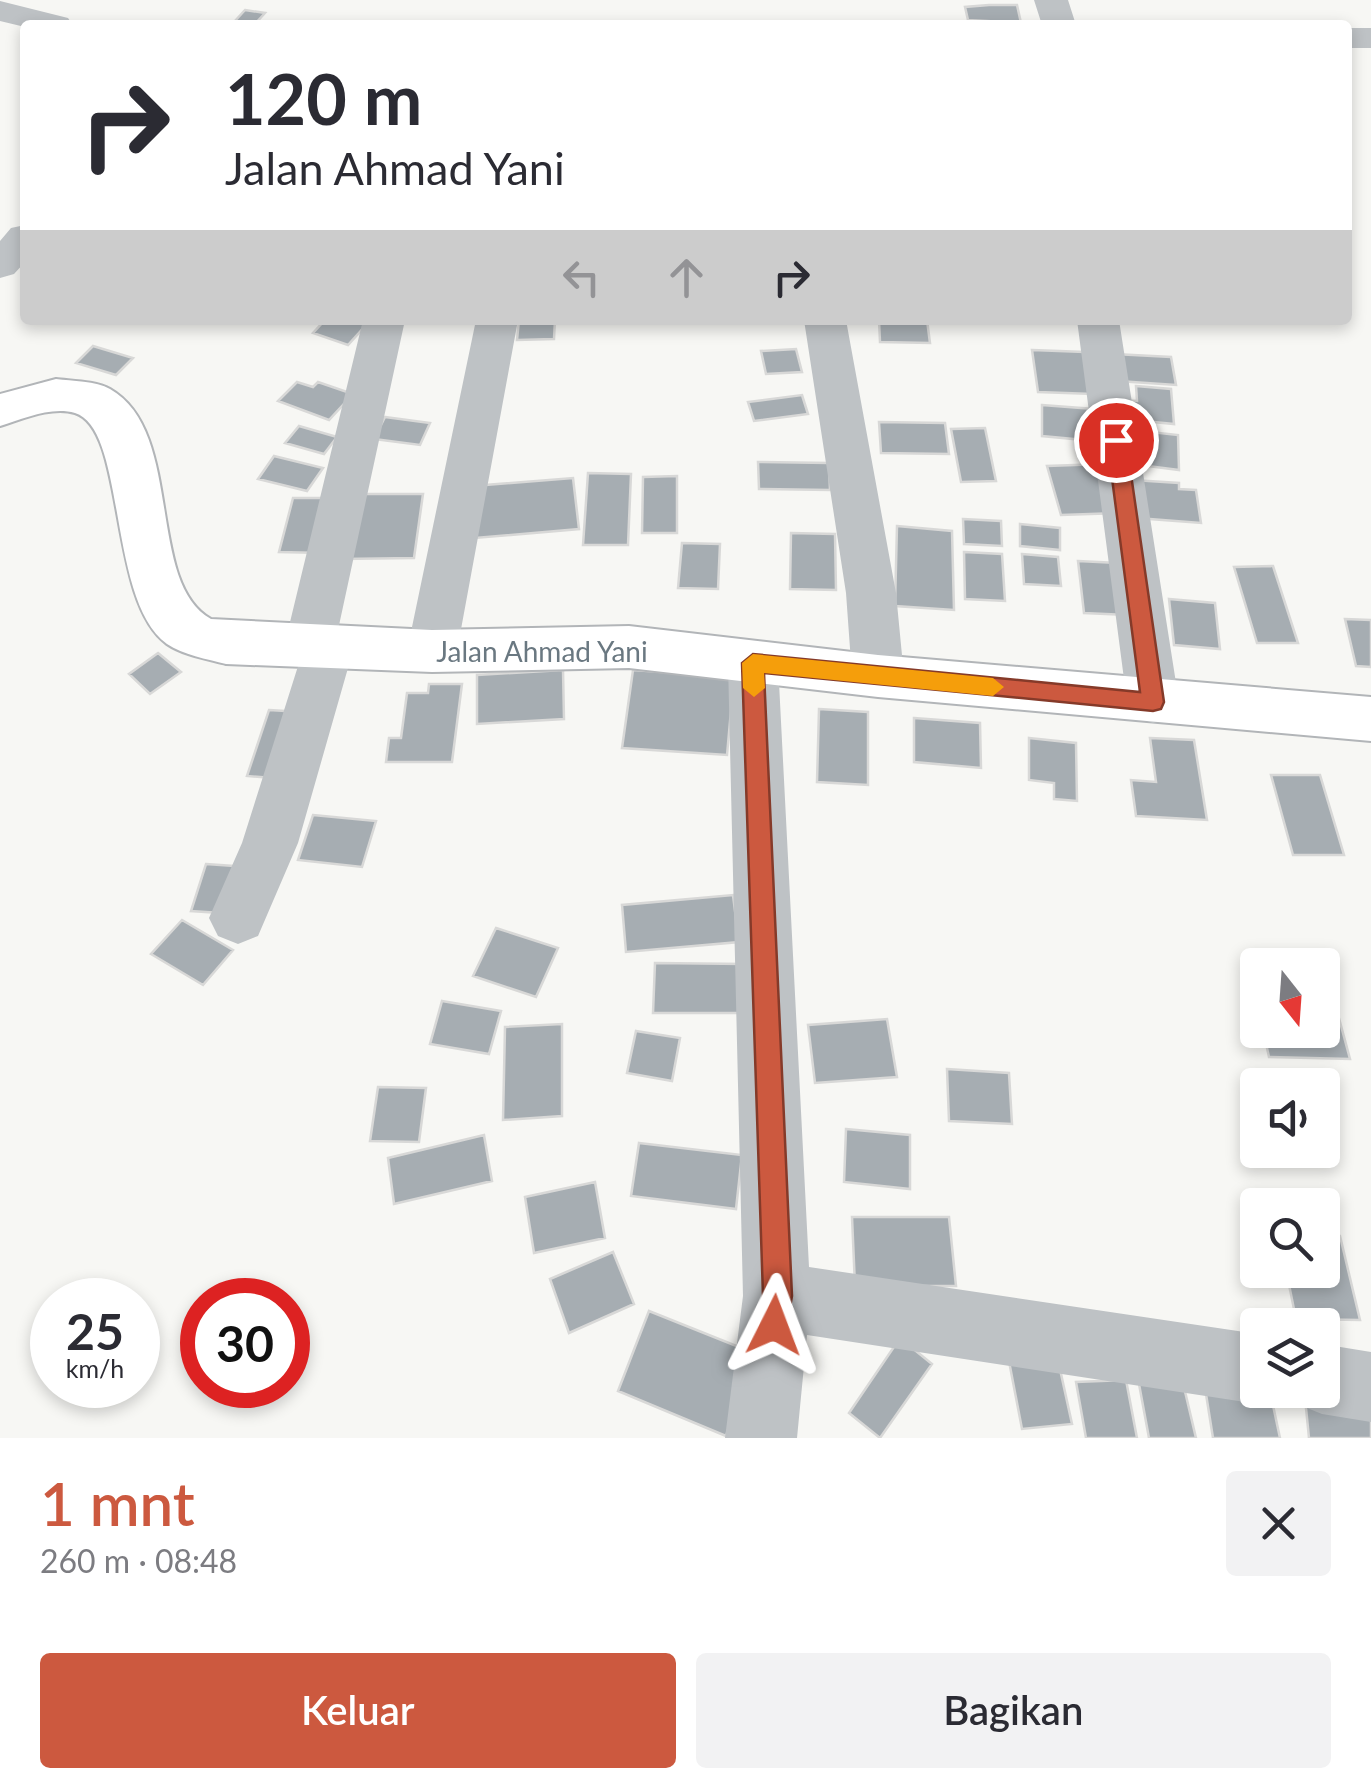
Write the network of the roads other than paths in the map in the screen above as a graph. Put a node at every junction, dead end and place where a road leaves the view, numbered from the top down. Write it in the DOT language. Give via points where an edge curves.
graph roads {
  1 [pos="0,11"];
  2 [pos="36,20"];
  3 [pos="20,243"];
  4 [pos="0,265"];
  5 [pos="383,325"];
  6 [pos="496,325"];
  7 [pos="826,325"];
  8 [pos="1099,325"];
  9 [pos="0,410"];
  10 [pos="319,647"];
  11 [pos="432,651"];
  12 [pos="753,663"];
  13 [pos="878,676"];
  14 [pos="1153,702"];
  15 [pos="1371,719"];
  16 [pos="238,918"];
  17 [pos="778,1296"];
  18 [pos="1240,1366"];
  19 [pos="1340,1382"];
  20 [pos="1371,1386"];
  21 [pos="761,1438"];
  1 -- 2 [label="street"];
  3 -- 4 [label="street"];
  5 -- 10 [label="street"];
  6 -- 11 [label="street"];
  7 -- 13 [label="street" via="871,593"];
  8 -- 14 [label="street"];
  9 -- 10 [label="highway, Jalan Ahmad Yani" via="60,391 98,404 110,417 134,457 153,576 176,622 194,636 226,644"];
  10 -- 11 [label="highway, Jalan Ahmad Yani"];
  10 -- 16 [label="street" via="270,844"];
  11 -- 12 [label="highway, Jalan Ahmad Yani" via="629,646"];
  12 -- 13 [label="highway, Jalan Ahmad Yani"];
  12 -- 17 [label="street"];
  13 -- 14 [label="highway, Jalan Ahmad Yani"];
  14 -- 15 [label="highway, Jalan Ahmad Yani"];
  17 -- 18 [label="street"];
  17 -- 21 [label="street"];
  19 -- 20 [label="street"];
}
